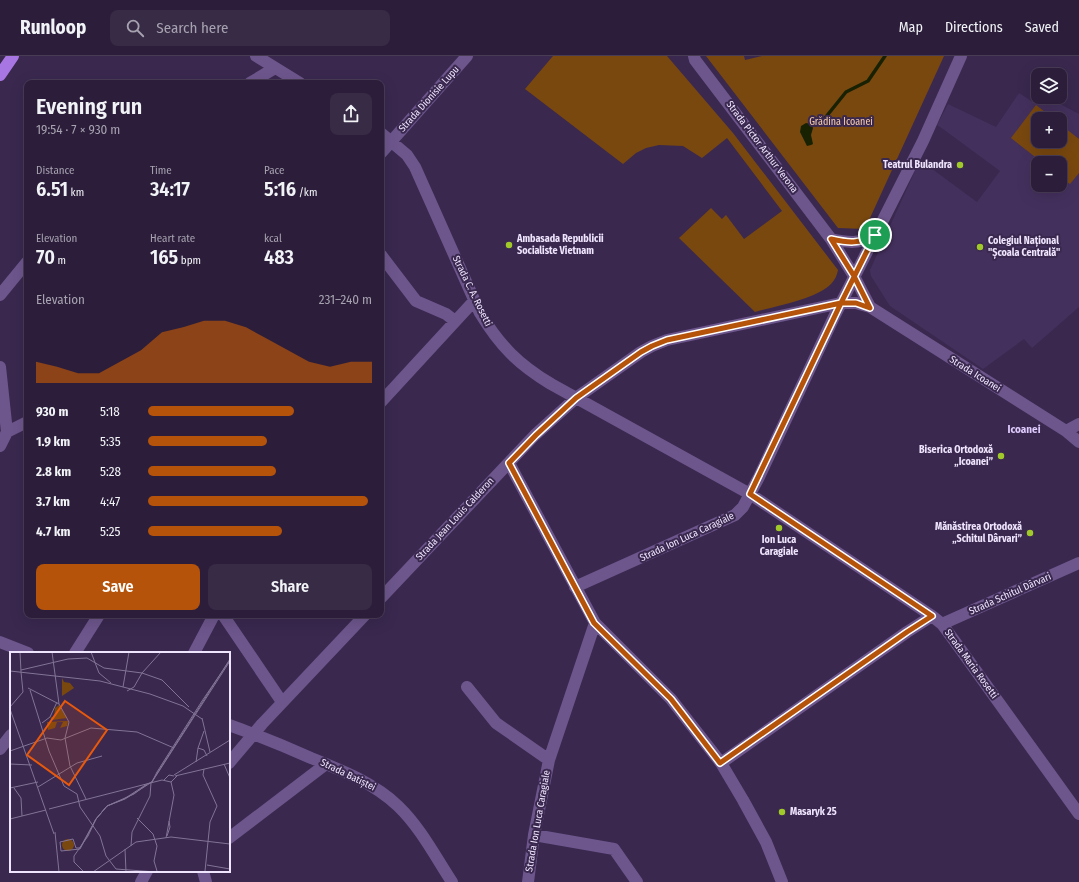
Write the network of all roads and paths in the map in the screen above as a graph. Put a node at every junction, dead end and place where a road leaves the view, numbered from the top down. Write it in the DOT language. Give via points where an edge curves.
graph roads {
  1 [pos="13,56"];
  2 [pos="256,56"];
  3 [pos="467,56"];
  4 [pos="694,56"];
  5 [pos="961,56"];
  6 [pos="275,68"];
  7 [pos="0,75"];
  8 [pos="255,80"];
  9 [pos="295,80"];
  10 [pos="384,135"];
  11 [pos="391,141"];
  12 [pos="384,149"];
  13 [pos="875,235"];
  14 [pos="831,239"];
  15 [pos="384,259"];
  16 [pos="24,266"];
  17 [pos="854,276"];
  18 [pos="0,295"];
  19 [pos="474,302"];
  20 [pos="841,303"];
  21 [pos="870,308"];
  22 [pos="455,321"];
  23 [pos="0,367"];
  24 [pos="576,398"];
  25 [pos="384,399"];
  26 [pos="24,424"];
  27 [pos="1079,424"];
  28 [pos="1066,431"];
  29 [pos="7,432"];
  30 [pos="1079,442"];
  31 [pos="0,446"];
  32 [pos="509,463"];
  33 [pos="750,494"];
  34 [pos="1079,563"];
  35 [pos="575,587"];
  36 [pos="384,595"];
  37 [pos="932,616"];
  38 [pos="96,618"];
  39 [pos="212,618"];
  40 [pos="225,618"];
  41 [pos="362,618"];
  42 [pos="594,623"];
  43 [pos="942,624"];
  44 [pos="0,642"];
  45 [pos="25,652"];
  46 [pos="76,652"];
  47 [pos="195,652"];
  48 [pos="467,687"];
  49 [pos="282,702"];
  50 [pos="230,725"];
  51 [pos="253,734"];
  52 [pos="10,736"];
  53 [pos="0,750"];
  54 [pos="549,760"];
  55 [pos="230,762"];
  56 [pos="720,763"];
  57 [pos="326,764"];
  58 [pos="1079,814"];
  59 [pos="534,835"];
  60 [pos="230,837"];
  61 [pos="146,872"];
  62 [pos="204,872"];
  63 [pos="141,882"];
  64 [pos="206,882"];
  65 [pos="452,882"];
  66 [pos="528,882"];
  67 [pos="637,882"];
  68 [pos="782,882"];
  1 -- 7 [label="main road"];
  2 -- 6 [label="street"];
  3 -- 11 [label="street, Strada Dionisie Lupu"];
  4 -- 14 [label="street, Strada Pictor Arthur Verona"];
  5 -- 13 [label="street" via="923,141"];
  6 -- 8 [label="street"];
  6 -- 9 [label="street"];
  10 -- 11 [label="street, Strada C. A. Rosetti"];
  11 -- 12 [label="street, Strada Dionisie Lupu"];
  11 -- 19 [label="street, Strada C. A. Rosetti" via="407,155 415,167"];
  13 -- 14 [label="street" via="859,242"];
  13 -- 17 [label="street"];
  14 -- 17 [label="street, Strada Pictor Arthur Verona"];
  15 -- 22 [label="street" via="416,301 446,314"];
  16 -- 18 [label="street"];
  17 -- 20 [label="street"];
  17 -- 21 [label="street"];
  19 -- 22 [label="street"];
  19 -- 24 [label="street, Strada C. A. Rosetti" via="491,330 514,358 534,374"];
  20 -- 21 [label="street, Strada Icoanei" via="856,303"];
  20 -- 24 [label="street, Strada Jean Louis Calderon" via="667,340 641,352"];
  20 -- 33 [label="street, Strada Ion Luca Caragiale"];
  21 -- 28 [label="street, Strada Icoanei"];
  22 -- 25 [label="street"];
  23 -- 29 [label="street"];
  24 -- 32 [label="street, Strada Jean Louis Calderon"];
  24 -- 33 [label="street, Strada C. A. Rosetti"];
  26 -- 29 [label="street"];
  27 -- 28 [label="street"];
  28 -- 30 [label="street, Strada Icoanei"];
  29 -- 31 [label="street"];
  32 -- 35 [label="street"];
  32 -- 36 [label="street, Strada Jean Louis Calderon"];
  33 -- 35 [label="street, Strada Ion Luca Caragiale" via="743,508 735,515"];
  33 -- 37 [label="street, Strada Maria Rosetti"];
  34 -- 43 [label="street, Strada Schitul Dârvari"];
  35 -- 42 [label="street"];
  37 -- 43 [label="street, Strada Maria Rosetti"];
  37 -- 56 [label="street"];
  38 -- 46 [label="street"];
  39 -- 47 [label="street"];
  40 -- 49 [label="street"];
  41 -- 49 [label="street"];
  42 -- 54 [label="street, Strada Ion Luca Caragiale"];
  42 -- 56 [label="street" via="671,699"];
  43 -- 58 [label="street, Strada Maria Rosetti"];
  44 -- 45 [label="street"];
  48 -- 54 [label="street" via="496,723"];
  49 -- 51 [label="street"];
  50 -- 51 [label="street, Strada Batiștei"];
  51 -- 55 [label="street"];
  51 -- 57 [label="street, Strada Batiștei"];
  52 -- 53 [label="street"];
  54 -- 59 [label="street, Strada Ion Luca Caragiale"];
  56 -- 68 [label="street" via="766,842"];
  57 -- 60 [label="street"];
  57 -- 65 [label="street, Strada Batiștei" via="374,787 397,805 415,825"];
  59 -- 66 [label="street, Strada Ion Luca Caragiale"];
  59 -- 67 [label="street" via="614,849"];
  61 -- 63 [label="street"];
  62 -- 64 [label="street"];
}
